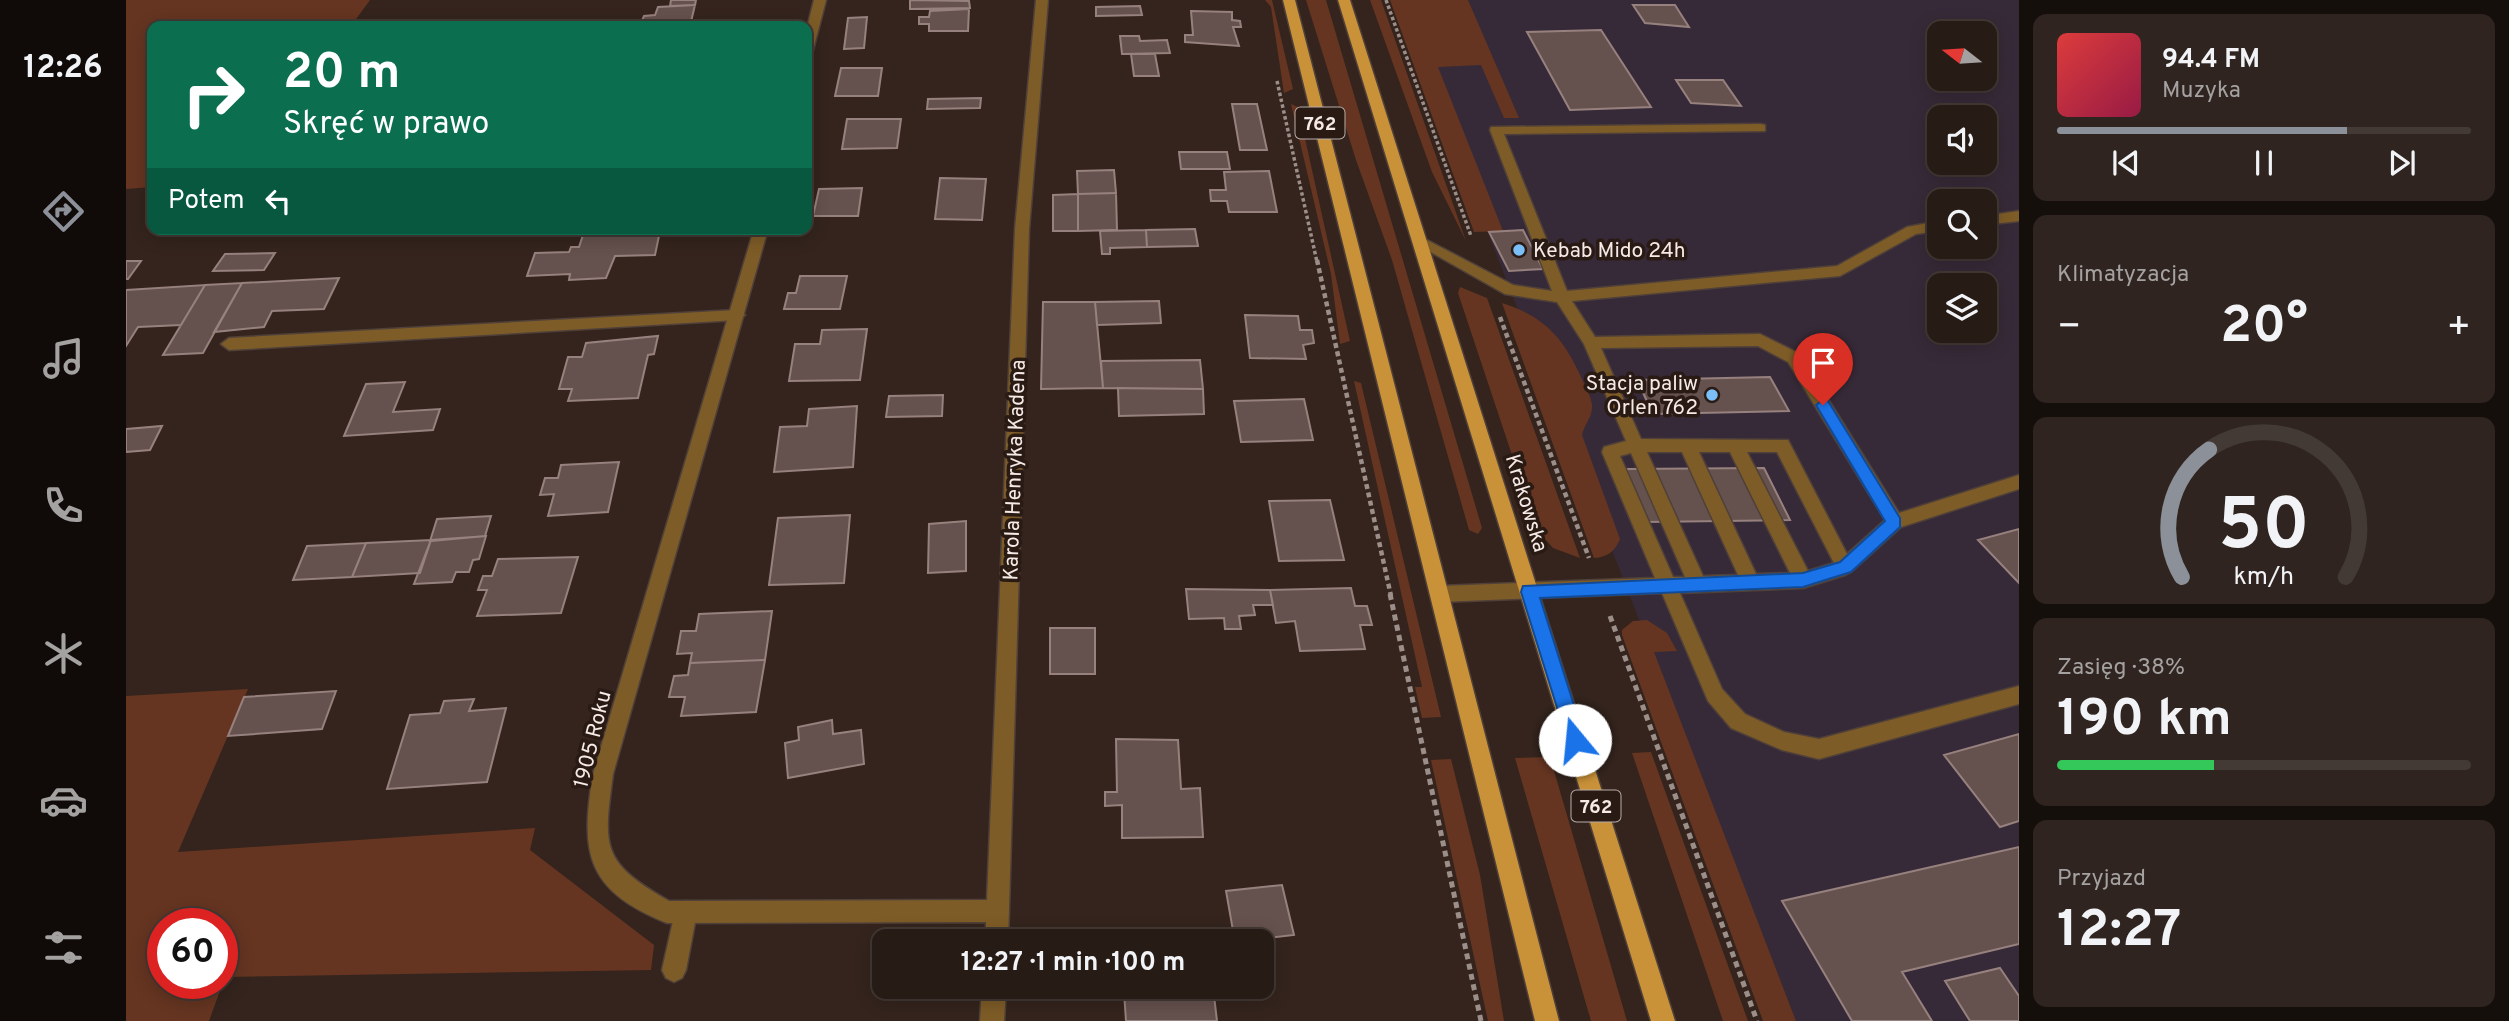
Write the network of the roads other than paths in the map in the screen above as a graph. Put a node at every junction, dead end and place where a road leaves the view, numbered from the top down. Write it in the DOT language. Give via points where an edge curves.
graph roads {
  1 [pos="820,0"];
  2 [pos="1042,0"];
  3 [pos="1289,0"];
  4 [pos="1344,0"];
  5 [pos="812,31"];
  6 [pos="1760,128"];
  7 [pos="2019,216"];
  8 [pos="1997,219"];
  9 [pos="1927,228"];
  10 [pos="759,235"];
  11 [pos="1420,242"];
  12 [pos="1562,297"];
  13 [pos="737,315"];
  14 [pos="1591,343"];
  15 [pos="229,344"];
  16 [pos="1636,445"];
  17 [pos="1687,445"];
  18 [pos="1735,446"];
  19 [pos="2019,482"];
  20 [pos="1895,522"];
  21 [pos="1845,567"];
  22 [pos="1803,580"];
  23 [pos="1752,583"];
  24 [pos="1698,584"];
  25 [pos="1667,586"];
  26 [pos="1529,592"];
  27 [pos="1439,594"];
  28 [pos="2019,695"];
  29 [pos="999,911"];
  30 [pos="686,912"];
  31 [pos="998,929"];
  32 [pos="674,970"];
  33 [pos="993,999"];
  34 [pos="992,1021"];
  35 [pos="1546,1021"];
  36 [pos="1663,1021"];
  1 -- 5 [label="street"];
  2 -- 29 [label="street, Karola Henryka Kadena" via="1022,229"];
  3 -- 27 [label="main road, 762"];
  4 -- 11 [label="main road, Krakowska / 762"];
  6 -- 12 [label="street" via="1496,130"];
  7 -- 8 [label="street"];
  9 -- 12 [label="street" via="1912,230 1840,271"];
  10 -- 13 [label="street, 1905 Roku"];
  11 -- 12 [label="street" via="1510,290"];
  11 -- 26 [label="main road, Krakowska / 762"];
  12 -- 14 [label="street"];
  13 -- 15 [label="street"];
  13 -- 30 [label="street, 1905 Roku" via="603,774 594,834 605,869 628,891 667,912"];
  14 -- 16 [label="street"];
  14 -- 20 [label="street" via="1760,340 1794,358"];
  16 -- 17 [label="street"];
  16 -- 24 [label="street"];
  16 -- 25 [label="street" via="1609,452"];
  17 -- 18 [label="street"];
  17 -- 23 [label="street"];
  18 -- 21 [label="street" via="1782,445"];
  18 -- 22 [label="street"];
  19 -- 20 [label="street"];
  20 -- 21 [label="street"];
  21 -- 22 [label="street"];
  22 -- 23 [label="street"];
  23 -- 24 [label="street"];
  24 -- 25 [label="street"];
  25 -- 26 [label="street"];
  25 -- 28 [label="street" via="1715,695 1738,721 1783,741 1819,749"];
  26 -- 27 [label="street"];
  26 -- 36 [label="main road, Krakowska / 762"];
  27 -- 35 [label="main road, 762"];
  29 -- 30 [label="street, 1905 Roku"];
  29 -- 31 [label="street, Karola Henryka Kadena"];
  30 -- 32 [label="street"];
  33 -- 34 [label="street"];
}
